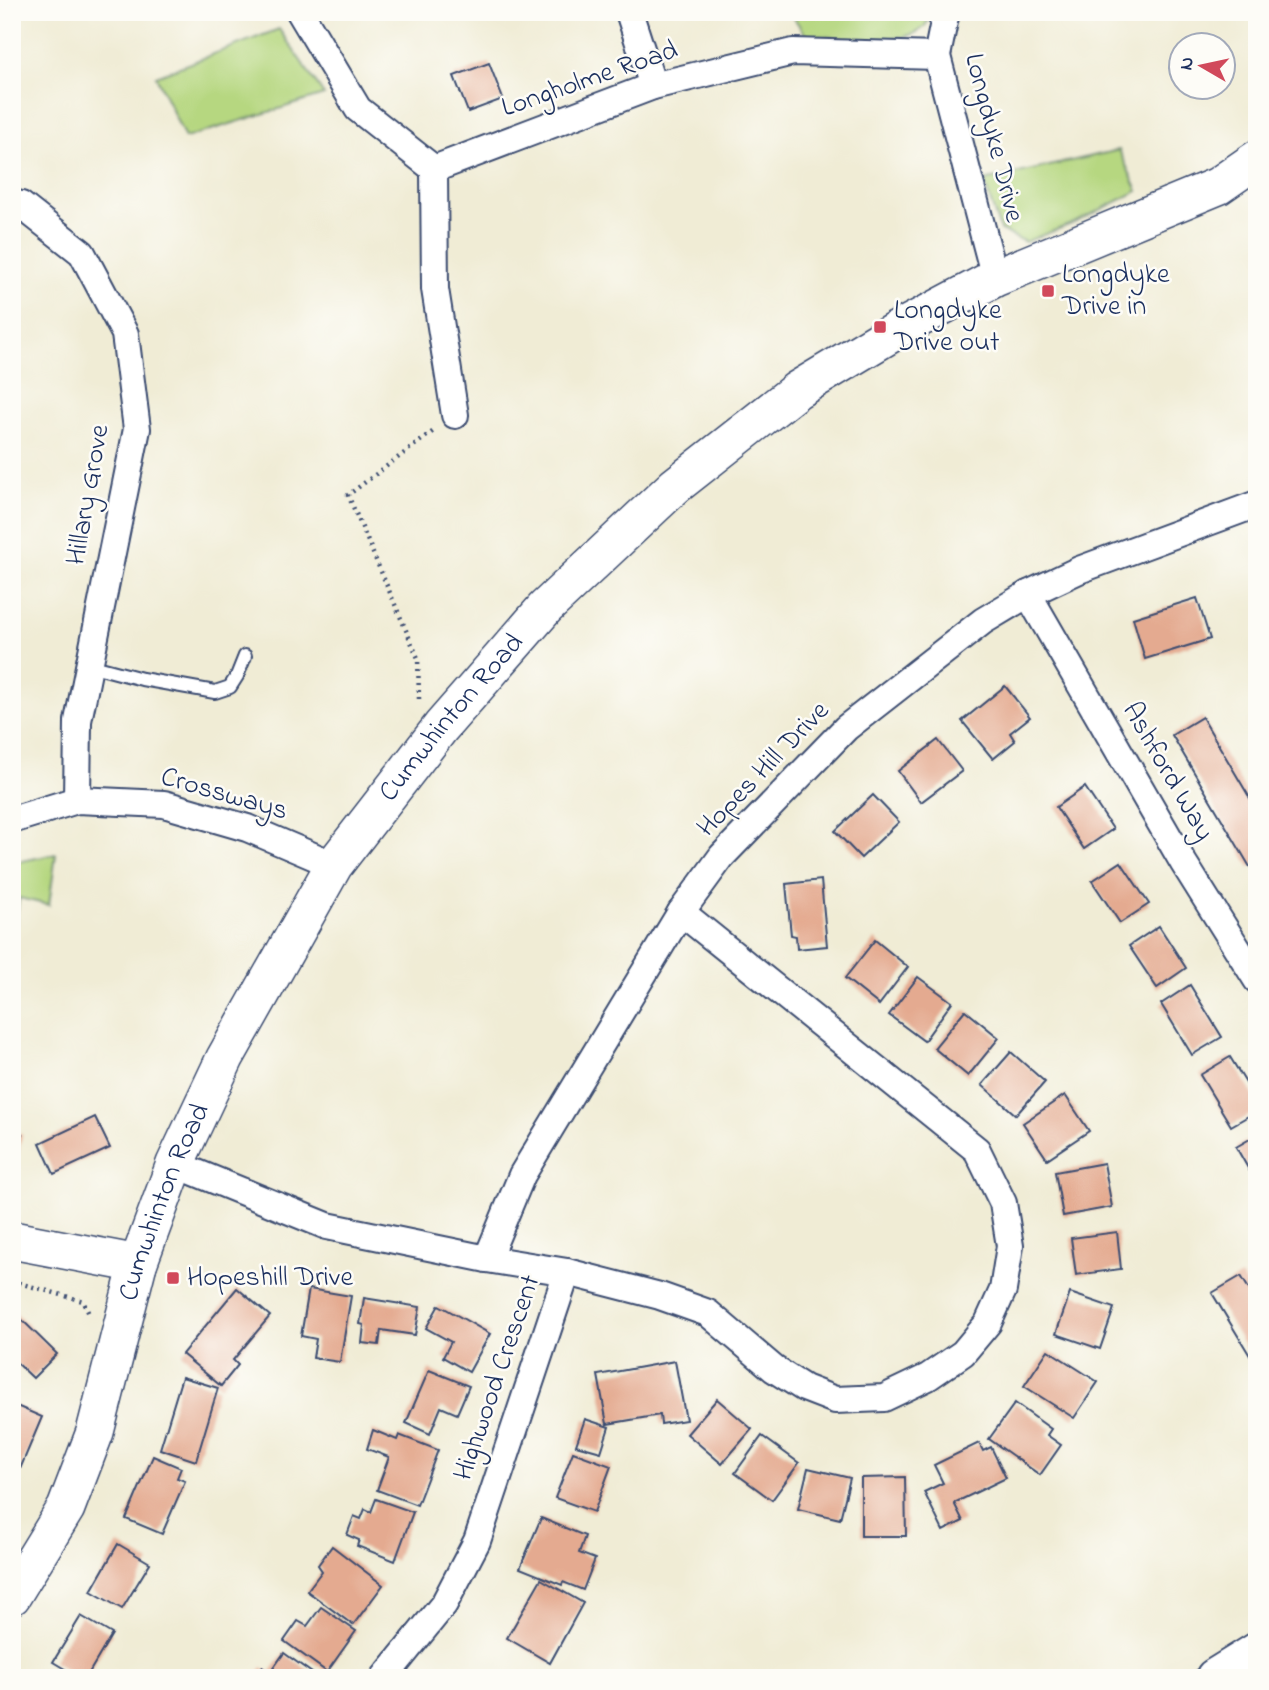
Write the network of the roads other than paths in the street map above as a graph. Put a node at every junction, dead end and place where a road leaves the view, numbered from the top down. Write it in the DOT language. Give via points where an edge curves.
graph roads {
  1 [pos="300,12"];
  2 [pos="629,12"];
  3 [pos="946,12"];
  4 [pos="937,56"];
  5 [pos="653,86"];
  6 [pos="1257,159"];
  7 [pos="434,169"];
  8 [pos="12,203"];
  9 [pos="995,278"];
  10 [pos="455,415"];
  11 [pos="1257,504"];
  12 [pos="1028,594"];
  13 [pos="245,656"];
  14 [pos="89,665"];
  15 [pos="77,800"];
  16 [pos="12,820"];
  17 [pos="334,865"];
  18 [pos="681,912"];
  19 [pos="1257,980"];
  20 [pos="175,1164"];
  21 [pos="12,1240"];
  22 [pos="487,1259"];
  23 [pos="138,1264"];
  24 [pos="567,1272"];
  25 [pos="12,1596"];
  26 [pos="1257,1652"];
  27 [pos="384,1678"];
  28 [pos="1214,1678"];
  1 -- 7 [label="street" via="358,109"];
  2 -- 5 [label="street"];
  3 -- 4 [label="street, Longdyke Drive"];
  4 -- 5 [label="street, Longholme Road" via="793,52"];
  4 -- 9 [label="street, Longdyke Drive"];
  5 -- 7 [label="street, Longholme Road"];
  6 -- 9 [label="street, Cumwhinton Road" via="1218,186"];
  7 -- 10 [label="street" via="435,289"];
  8 -- 14 [label="street, Hillary Grove" via="22,205 82,253 125,334 137,429"];
  9 -- 17 [label="street, Cumwhinton Road" via="797,390 675,486 545,608"];
  11 -- 12 [label="street, Hopes Hill Drive" via="1079,570"];
  12 -- 18 [label="street, Hopes Hill Drive" via="983,621 846,728 722,856"];
  12 -- 19 [label="street, Ashford Way"];
  13 -- 14 [label="lane" via="230,687 215,692"];
  14 -- 15 [label="street, Hillary Grove" via="78,721"];
  15 -- 16 [label="street, Crossways"];
  15 -- 17 [label="street, Crossways" via="164,804 247,828"];
  17 -- 20 [label="street, Cumwhinton Road" via="225,1058"];
  18 -- 22 [label="street, Hopes Hill Drive" via="522,1175"];
  18 -- 24 [label="street, Highwood Crescent" via="977,1150 1003,1203 1010,1246 1003,1290 988,1323 963,1353 928,1377 884,1398 835,1401 774,1369 708,1314 660,1296"];
  20 -- 22 [label="street" via="327,1226"];
  20 -- 23 [label="street, Cumwhinton Road"];
  21 -- 23 [label="street"];
  22 -- 24 [label="street"];
  23 -- 25 [label="street, Cumwhinton Road" via="95,1432 66,1508"];
  24 -- 27 [label="street, Highwood Crescent" via="477,1541 444,1604"];
  26 -- 28 [label="main road"];
}
